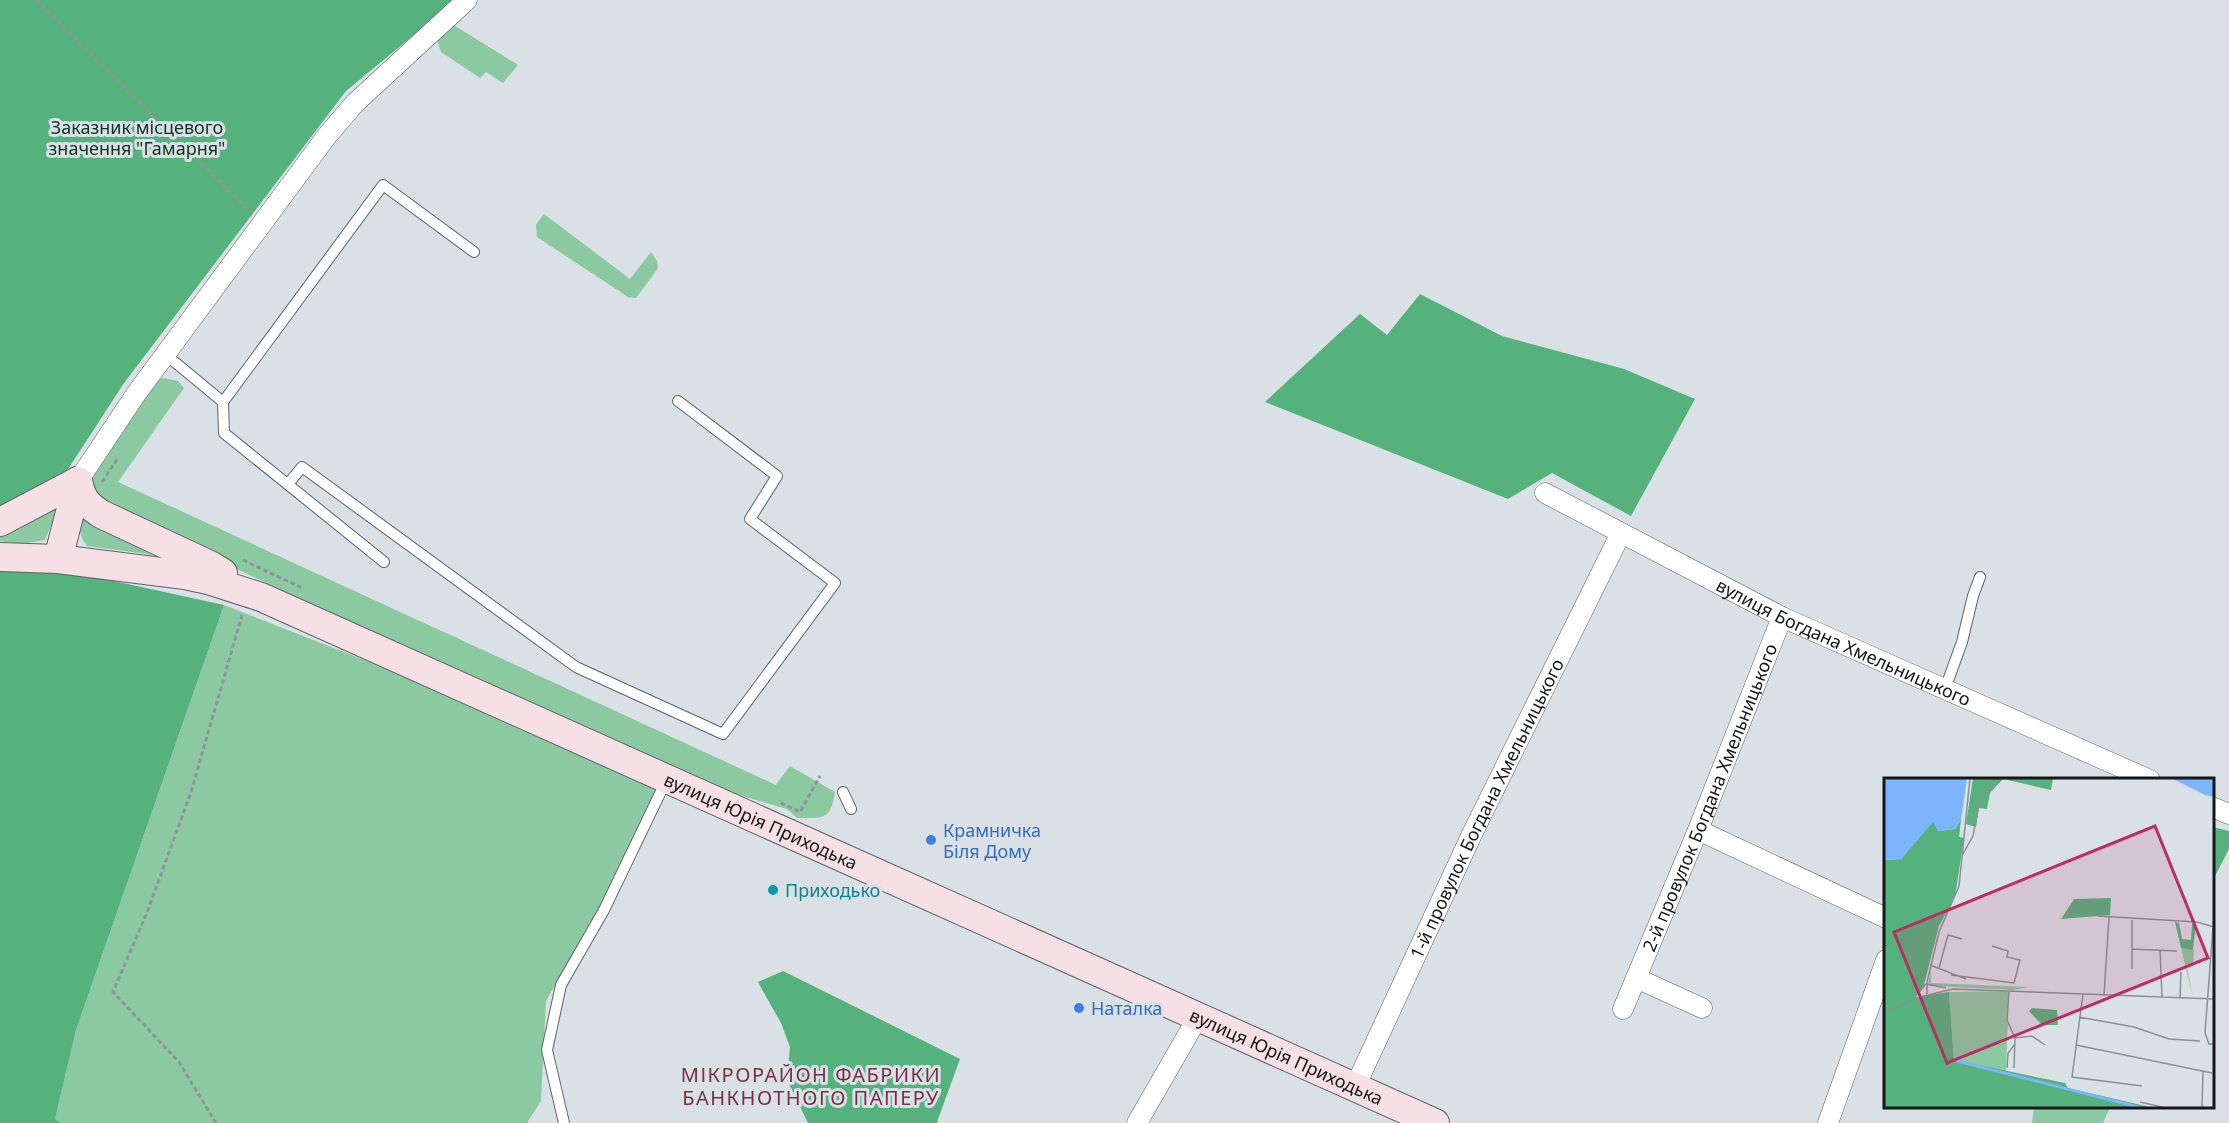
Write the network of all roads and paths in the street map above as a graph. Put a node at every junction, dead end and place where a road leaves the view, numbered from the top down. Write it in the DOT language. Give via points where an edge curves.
graph roads {
  1 [pos="36,0"];
  2 [pos="467,0"];
  3 [pos="262,223"];
  4 [pos="474,252"];
  5 [pos="165,354"];
  6 [pos="678,401"];
  7 [pos="223,402"];
  8 [pos="122,452"];
  9 [pos="90,484"];
  10 [pos="288,484"];
  11 [pos="1545,493"];
  12 [pos="0,522"];
  13 [pos="1621,533"];
  14 [pos="0,557"];
  15 [pos="58,559"];
  16 [pos="240,559"];
  17 [pos="384,562"];
  18 [pos="1980,577"];
  19 [pos="304,590"];
  20 [pos="255,595"];
  21 [pos="1782,617"];
  22 [pos="1945,689"];
  23 [pos="820,776"];
  24 [pos="667,778"];
  25 [pos="2145,778"];
  26 [pos="843,792"];
  27 [pos="777,802"];
  28 [pos="2214,808"];
  29 [pos="851,809"];
  30 [pos="2229,814"];
  31 [pos="1698,830"];
  32 [pos="1884,917"];
  33 [pos="1884,966"];
  34 [pos="1636,978"];
  35 [pos="1702,1008"];
  36 [pos="1623,1009"];
  37 [pos="1198,1017"];
  38 [pos="1355,1087"];
  39 [pos="216,1123"];
  40 [pos="564,1123"];
  41 [pos="1137,1123"];
  42 [pos="1435,1123"];
  43 [pos="1828,1123"];
  1 -- 3 [label="path"];
  2 -- 3 [label="street" via="355,103"];
  3 -- 5 [label="street"];
  4 -- 7 [label="lane" via="382,185"];
  5 -- 7 [label="lane"];
  5 -- 9 [label="street" via="136,394"];
  6 -- 10 [label="lane" via="777,476 750,519 835,583 723,734 576,666 302,467"];
  7 -- 10 [label="lane" via="224,433"];
  8 -- 9 [label="path"];
  9 -- 12 [label="street"];
  9 -- 15 [label="street"];
  9 -- 20 [label="street" via="82,496 101,514 212,566"];
  10 -- 17 [label="lane"];
  11 -- 13 [label="street, вулиця Богдана Хмельницького"];
  13 -- 21 [label="street, вулиця Богдана Хмельницького"];
  13 -- 38 [label="street, 1-й провулок Богдана Хмельницького" via="1472,834"];
  14 -- 15 [label="street"];
  15 -- 20 [label="street" via="185,575"];
  16 -- 19 [label="path"];
  18 -- 22 [label="lane"];
  20 -- 24 [label="street, вулиця Юрія Приходька"];
  20 -- 39 [label="path" via="191,792 113,992 180,1062"];
  21 -- 22 [label="street, вулиця Богдана Хмельницького"];
  21 -- 31 [label="street, 2-й провулок Богдана Хмельницького"];
  22 -- 25 [label="street, вулиця Богдана Хмельницького"];
  23 -- 27 [label="path" via="800,812"];
  24 -- 37 [label="street, вулиця Юрія Приходька"];
  24 -- 40 [label="lane" via="604,910 561,985 547,1050"];
  26 -- 29 [label="lane"];
  28 -- 30 [label="street"];
  31 -- 32 [label="street"];
  31 -- 34 [label="street, 2-й провулок Богдана Хмельницького"];
  33 -- 43 [label="street"];
  34 -- 35 [label="street"];
  34 -- 36 [label="street, 2-й провулок Богдана Хмельницького"];
  37 -- 38 [label="street, вулиця Юрія Приходька"];
  37 -- 41 [label="street"];
  38 -- 42 [label="street, вулиця Юрія Приходька"];
}
